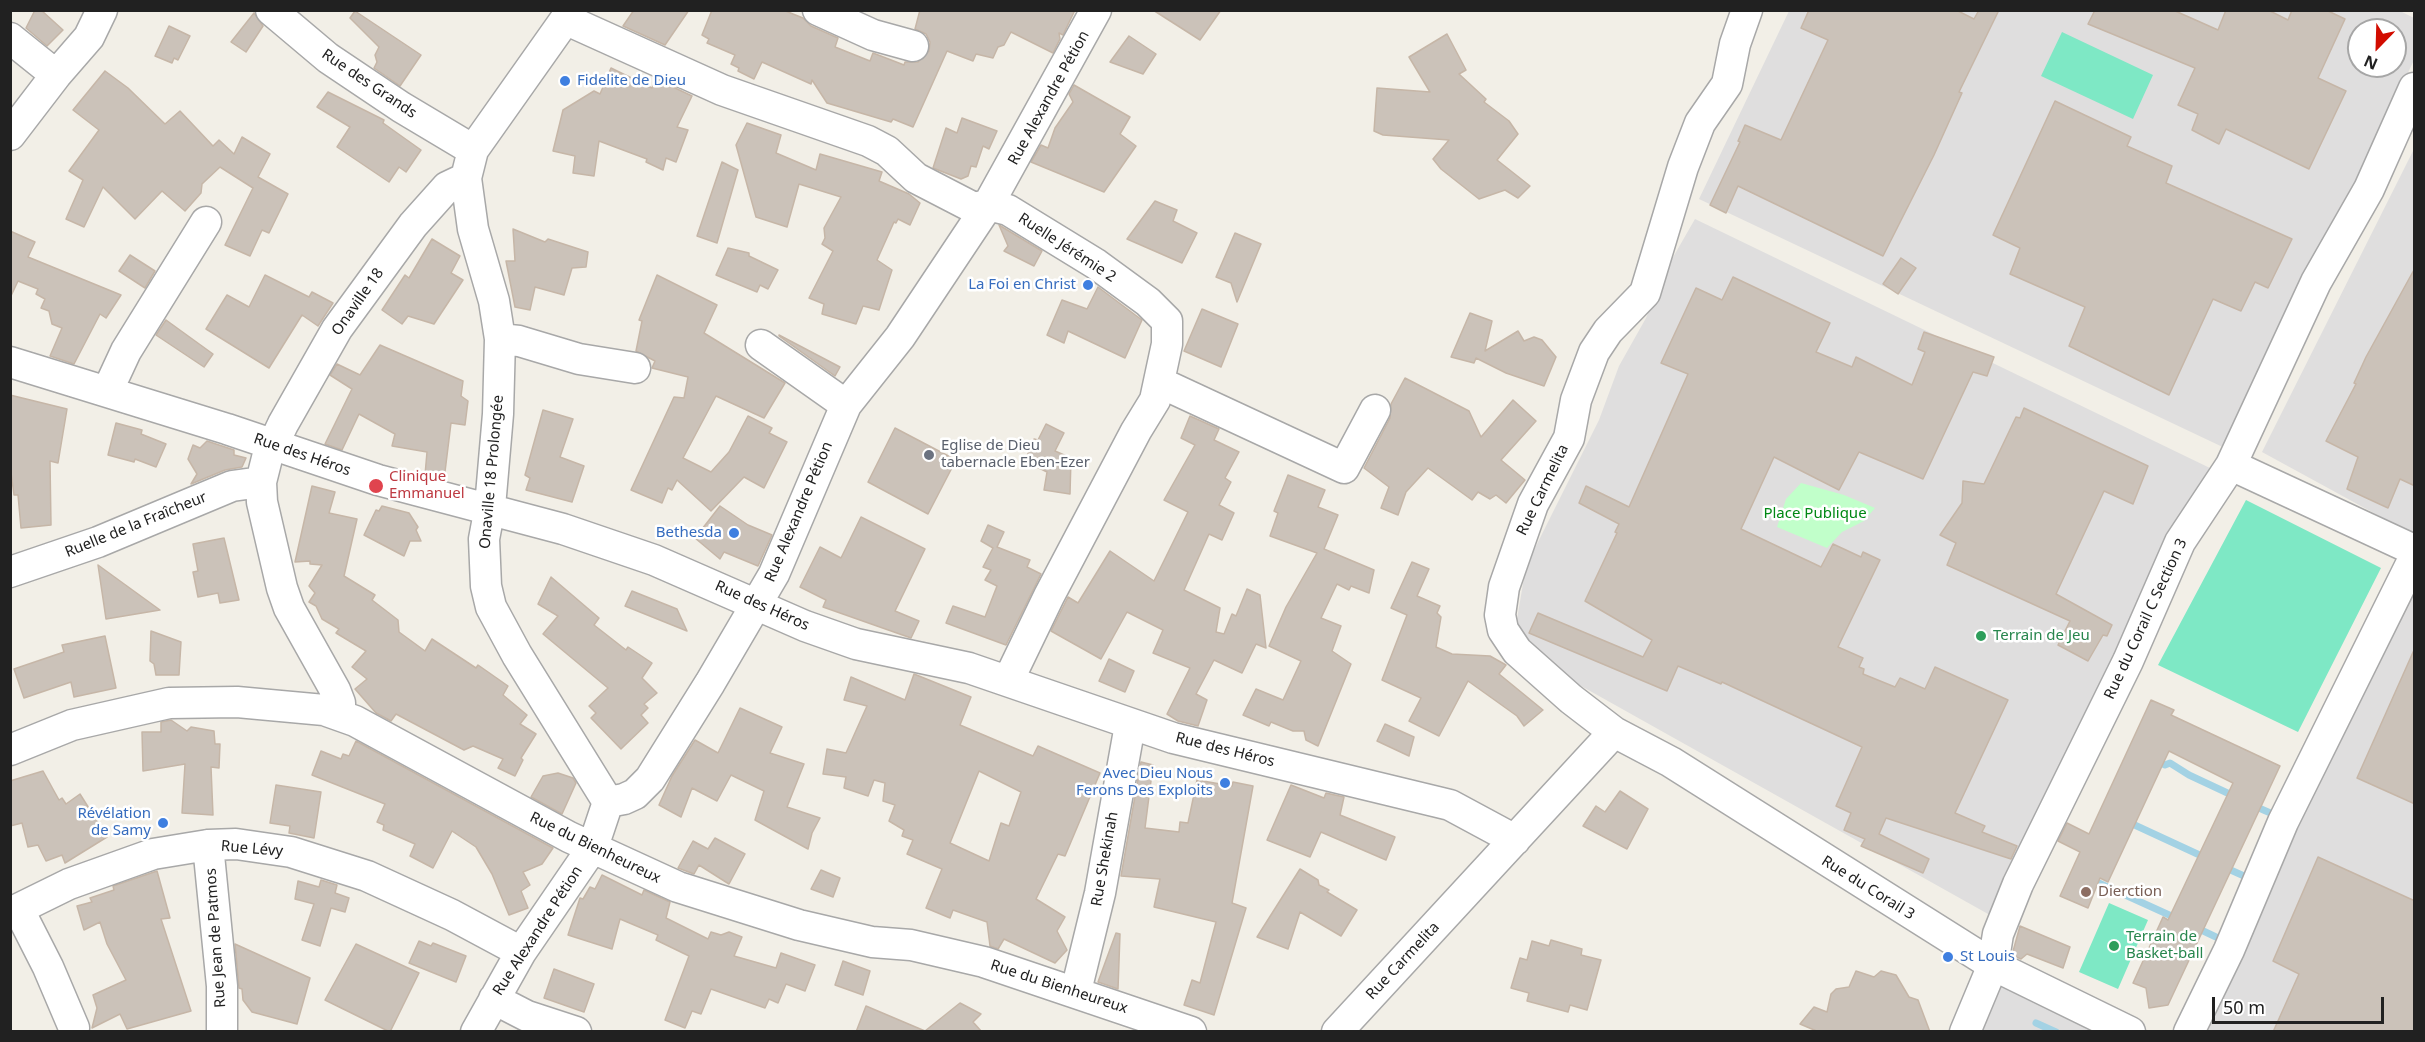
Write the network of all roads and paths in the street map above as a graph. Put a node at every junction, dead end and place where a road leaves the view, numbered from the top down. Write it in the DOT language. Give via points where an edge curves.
graph roads {
  1 [pos="102,10"];
  2 [pos="271,10"];
  3 [pos="818,10"];
  4 [pos="1096,10"];
  5 [pos="1747,10"];
  6 [pos="570,15"];
  7 [pos="10,38"];
  8 [pos="913,46"];
  9 [pos="56,75"];
  10 [pos="2415,88"];
  11 [pos="10,135"];
  12 [pos="470,164"];
  13 [pos="988,206"];
  14 [pos="206,222"];
  15 [pos="500,339"];
  16 [pos="761,345"];
  17 [pos="10,362"];
  18 [pos="634,368"];
  19 [pos="1161,383"];
  20 [pos="107,392"];
  21 [pos="846,405"];
  22 [pos="1375,410"];
  23 [pos="273,445"];
  24 [pos="2231,465"];
  25 [pos="261,482"];
  26 [pos="489,507"];
  27 [pos="2415,550"];
  28 [pos="2415,558"];
  29 [pos="10,572"];
  30 [pos="758,604"];
  31 [pos="1009,679"];
  32 [pos="340,714"];
  33 [pos="1130,725"];
  34 [pos="1614,732"];
  35 [pos="10,750"];
  36 [pos="608,802"];
  37 [pos="1515,840"];
  38 [pos="208,845"];
  39 [pos="593,847"];
  40 [pos="15,912"];
  41 [pos="521,952"];
  42 [pos="1993,965"];
  43 [pos="1076,992"];
  44 [pos="494,999"];
  45 [pos="74,1028"];
  46 [pos="222,1032"];
  47 [pos="476,1032"];
  48 [pos="576,1032"];
  49 [pos="1191,1032"];
  50 [pos="1336,1032"];
  51 [pos="1965,1032"];
  52 [pos="2130,1032"];
  53 [pos="2188,1032"];
  1 -- 9 [label="street" via="89,37"];
  2 -- 12 [label="street, Rue des Grands" via="328,58 401,107"];
  3 -- 8 [label="street" via="873,35"];
  4 -- 13 [label="street, Rue Alexandre Pétion"];
  5 -- 34 [label="street, Rue Carmelita" via="1727,84 1700,123 1683,166 1645,292 1608,330 1594,352 1576,400 1569,438 1533,504 1504,587 1500,615 1503,630 1517,651"];
  6 -- 12 [label="street, Onaville 18"];
  6 -- 13 [label="street, Ruelle Jérémie 2" via="722,90 868,141 941,193 974,208"];
  7 -- 9 [label="street"];
  9 -- 11 [label="street"];
  10 -- 24 [label="street, Rue du Corail C Section 3" via="2369,189 2316,282"];
  12 -- 15 [label="street, Onaville 18 Prolongée" via="473,229 494,301"];
  12 -- 23 [label="street, Onaville 18" via="390,255 337,330"];
  13 -- 19 [label="street, Ruelle Jérémie 2" via="1008,210 1040,228 1148,302 1167,321"];
  13 -- 21 [label="street, Rue Alexandre Pétion" via="900,337"];
  14 -- 20 [label="street" via="126,351"];
  15 -- 18 [label="street"];
  15 -- 26 [label="street, Onaville 18 Prolongée" via="501,376"];
  16 -- 21 [label="street"];
  17 -- 20 [label="street, Rue des Héros"];
  19 -- 22 [label="street" via="1344,468"];
  19 -- 31 [label="street, Ruelle Jérémie 2"];
  20 -- 23 [label="street, Rue des Héros"];
  21 -- 30 [label="street, Rue Alexandre Pétion"];
  23 -- 25 [label="street, Onaville 18"];
  23 -- 26 [label="street, Rue des Héros" via="378,480"];
  24 -- 27 [label="street"];
  24 -- 42 [label="street, Rue du Corail C Section 3" via="2180,542 2128,661 2018,884 1998,934"];
  25 -- 29 [label="street, Ruelle de la Fraîcheur" via="232,486 98,542"];
  25 -- 32 [label="street" via="262,502 288,608 335,690"];
  26 -- 30 [label="street, Rue des Héros" via="654,560"];
  26 -- 36 [label="street, Onaville 18 Prolongée" via="484,556 491,607"];
  28 -- 53 [label="street" via="2283,822 2229,950"];
  30 -- 31 [label="street, Rue des Héros" via="856,644"];
  30 -- 36 [label="street, Rue Alexandre Pétion" via="650,779 634,794"];
  31 -- 33 [label="street, Rue des Héros"];
  32 -- 35 [label="street, Rue du Bienheureux" via="237,702 169,703 72,725"];
  32 -- 39 [label="street, Rue du Bienheureux"];
  33 -- 37 [label="street, Rue des Héros" via="1450,805"];
  33 -- 43 [label="street, Rue Shekinah" via="1100,892"];
  34 -- 37 [label="street, Rue Carmelita"];
  34 -- 42 [label="street, Rue du Corail 3" via="1671,762"];
  36 -- 39 [label="street, Rue Alexandre Pétion"];
  37 -- 50 [label="street, Rue Carmelita"];
  38 -- 40 [label="street, Rue Lévy" via="153,854 120,865 69,884"];
  38 -- 41 [label="street, Rue Lévy" via="268,847 368,876"];
  38 -- 46 [label="street, Rue Jean de Patmos" via="222,986"];
  39 -- 41 [label="street, Rue Alexandre Pétion"];
  39 -- 43 [label="street, Rue du Bienheureux" via="678,887 789,922 872,942 938,951"];
  40 -- 45 [label="street" via="48,968"];
  41 -- 44 [label="street, Rue Alexandre Pétion"];
  42 -- 51 [label="street, Rue du Corail C Section 3"];
  42 -- 52 [label="street, Rue du Corail 3"];
  43 -- 49 [label="street, Rue du Bienheureux"];
  44 -- 47 [label="street, Rue Alexandre Pétion"];
  44 -- 48 [label="street" via="526,1016"];
}
